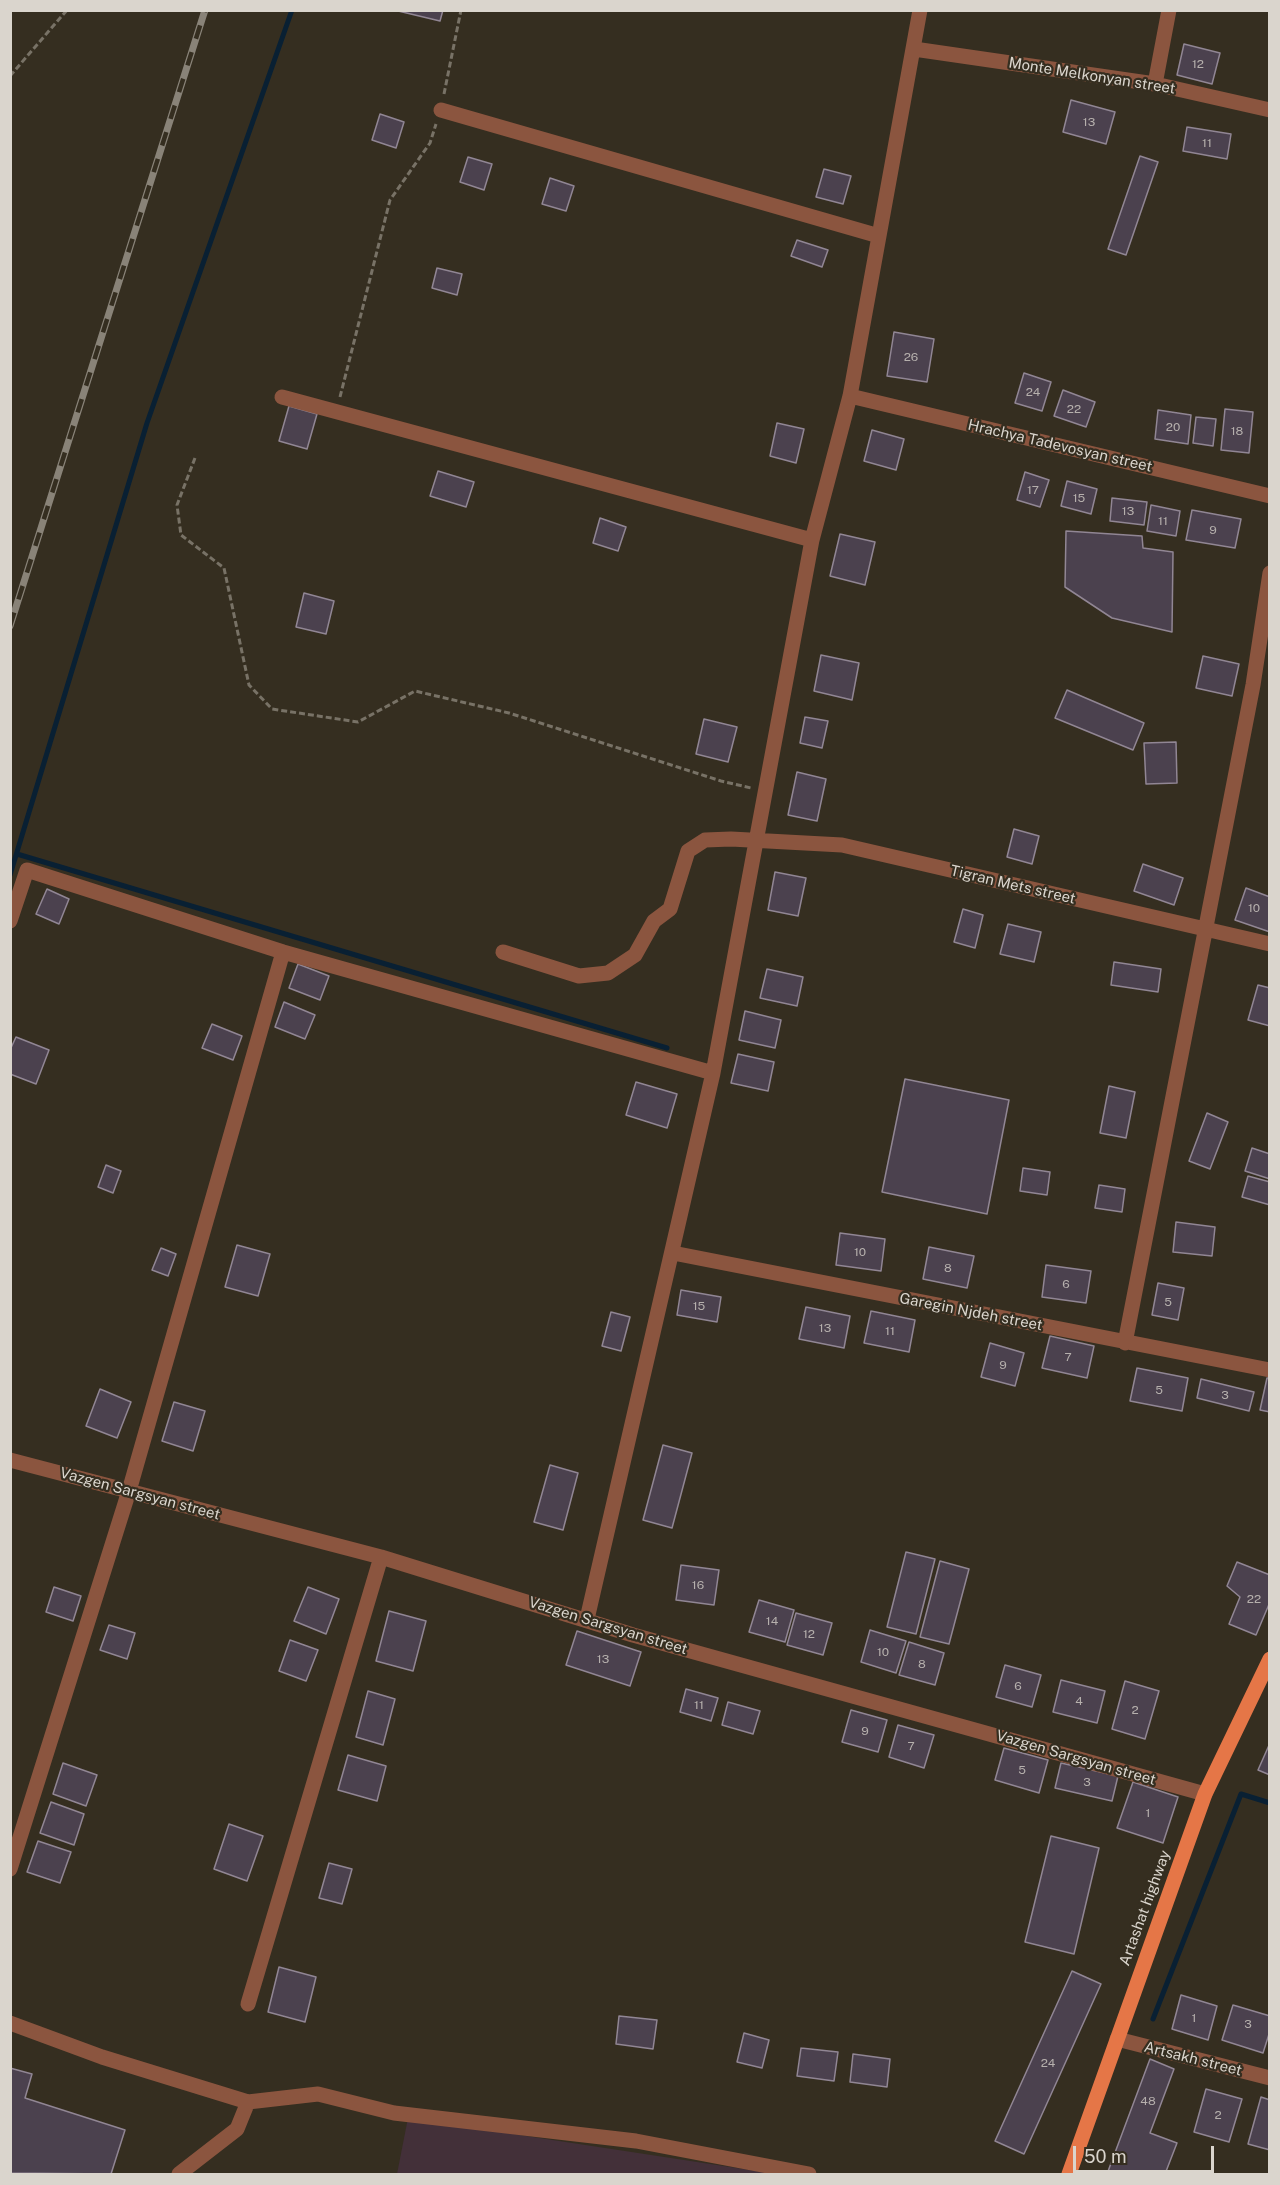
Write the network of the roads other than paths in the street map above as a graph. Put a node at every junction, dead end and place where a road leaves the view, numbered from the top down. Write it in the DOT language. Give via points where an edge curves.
graph roads {
  1 [pos="920,10"];
  2 [pos="1170,10"];
  3 [pos="914,49"];
  4 [pos="1155,84"];
  5 [pos="441,110"];
  6 [pos="1269,110"];
  7 [pos="879,236"];
  8 [pos="850,396"];
  9 [pos="282,397"];
  10 [pos="1269,496"];
  11 [pos="812,540"];
  12 [pos="1269,573"];
  13 [pos="755,842"];
  14 [pos="10,921"];
  15 [pos="1205,929"];
  16 [pos="1269,944"];
  17 [pos="283,952"];
  18 [pos="503,952"];
  19 [pos="713,1073"];
  20 [pos="673,1253"];
  21 [pos="1125,1342"];
  22 [pos="1269,1370"];
  23 [pos="10,1460"];
  24 [pos="129,1491"];
  25 [pos="381,1557"];
  26 [pos="587,1619"];
  27 [pos="1269,1659"];
  28 [pos="1205,1794"];
  29 [pos="10,1869"];
  30 [pos="248,2004"];
  31 [pos="10,2023"];
  32 [pos="1117,2039"];
  33 [pos="1269,2078"];
  34 [pos="248,2102"];
  35 [pos="179,2175"];
  36 [pos="809,2175"];
  37 [pos="1069,2175"];
  1 -- 3 [label="street"];
  2 -- 4 [label="street"];
  3 -- 4 [label="street, Monte Melkonyan street"];
  3 -- 7 [label="street"];
  4 -- 6 [label="street, Monte Melkonyan street"];
  5 -- 7 [label="street"];
  7 -- 8 [label="street"];
  8 -- 10 [label="street, Hrachya Tadevosyan street"];
  8 -- 11 [label="street"];
  9 -- 11 [label="street"];
  11 -- 13 [label="street"];
  12 -- 15 [label="street" via="1254,685"];
  13 -- 15 [label="street, Tigran Mets street" via="842,845"];
  13 -- 18 [label="street, Tigran Mets street" via="705,840 688,851 670,909 654,921 636,955 608,973 579,976"];
  13 -- 19 [label="street"];
  14 -- 17 [label="street" via="27,870"];
  15 -- 16 [label="street, Tigran Mets street"];
  15 -- 21 [label="street"];
  17 -- 19 [label="street"];
  17 -- 24 [label="street"];
  19 -- 20 [label="street"];
  20 -- 21 [label="street, Garegin Njdeh street"];
  20 -- 26 [label="street"];
  21 -- 22 [label="street, Garegin Njdeh street"];
  23 -- 24 [label="street, Vazgen Sargsyan street"];
  24 -- 25 [label="street, Vazgen Sargsyan street"];
  24 -- 29 [label="street"];
  25 -- 26 [label="street, Vazgen Sargsyan street"];
  25 -- 30 [label="street"];
  26 -- 28 [label="street, Vazgen Sargsyan street"];
  27 -- 28 [label="main road, Artashat highway"];
  28 -- 32 [label="main road, Artashat highway"];
  31 -- 34 [label="street" via="102,2057"];
  32 -- 33 [label="street, Artsakh street"];
  32 -- 37 [label="main road, Artashat highway"];
  34 -- 35 [label="street" via="237,2129"];
  34 -- 36 [label="street" via="318,2094 394,2113 636,2140"];
}
